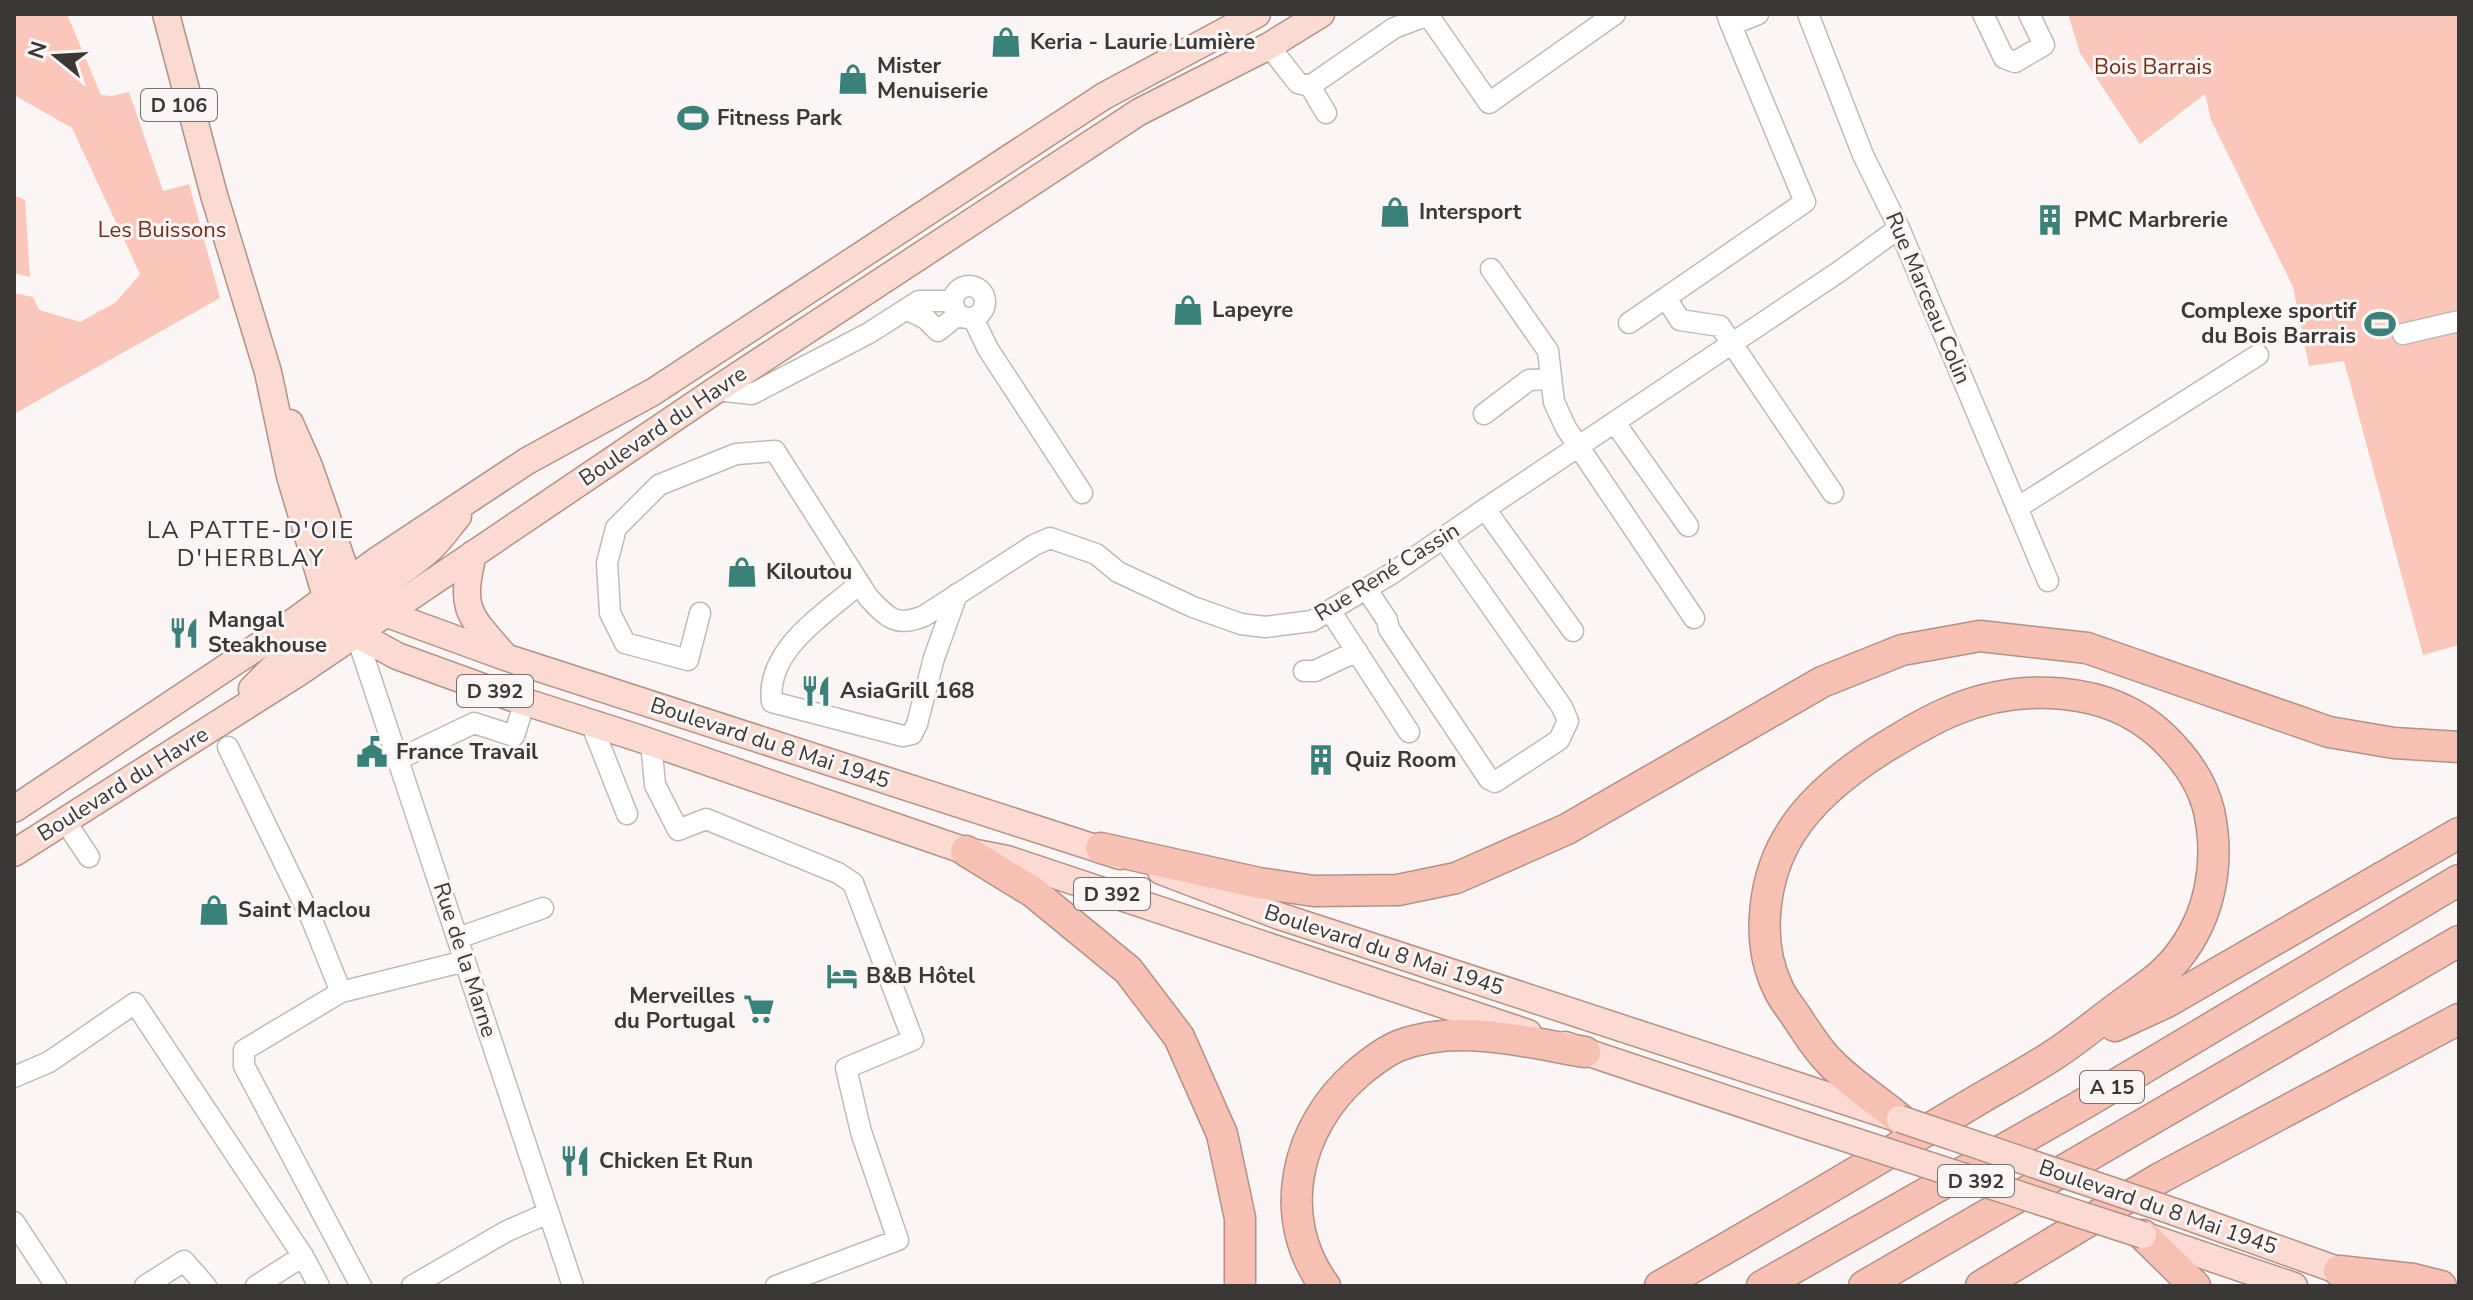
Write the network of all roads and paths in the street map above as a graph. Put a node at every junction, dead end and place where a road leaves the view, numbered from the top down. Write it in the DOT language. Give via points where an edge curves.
graph roads {
  1 [pos="147,14"];
  2 [pos="166,14"];
  3 [pos="1257,14"];
  4 [pos="1321,14"];
  5 [pos="1615,14"];
  6 [pos="1758,14"];
  7 [pos="1808,14"];
  8 [pos="1983,14"];
  9 [pos="2029,14"];
  10 [pos="1429,15"];
  11 [pos="1729,19"];
  12 [pos="1269,46"];
  13 [pos="175,76"];
  14 [pos="1310,86"];
  15 [pos="1326,113"];
  16 [pos="1899,228"];
  17 [pos="1491,269"];
  18 [pos="1666,298"];
  19 [pos="906,309"];
  20 [pos="961,311"];
  21 [pos="2459,321"];
  22 [pos="1629,323"];
  23 [pos="2403,334"];
  24 [pos="1733,343"];
  25 [pos="2258,355"];
  26 [pos="268,372"];
  27 [pos="1551,379"];
  28 [pos="716,390"];
  29 [pos="1484,414"];
  30 [pos="1615,423"];
  31 [pos="1579,448"];
  32 [pos="1082,493"];
  33 [pos="1833,493"];
  34 [pos="474,496"];
  35 [pos="2017,508"];
  36 [pos="1485,509"];
  37 [pos="1688,526"];
  38 [pos="1443,538"];
  39 [pos="473,554"];
  40 [pos="349,581"];
  41 [pos="2048,581"];
  42 [pos="859,584"];
  43 [pos="1367,590"];
  44 [pos="957,594"];
  45 [pos="331,606"];
  46 [pos="376,609"];
  47 [pos="1331,612"];
  48 [pos="700,613"];
  49 [pos="1694,618"];
  50 [pos="1573,631"];
  51 [pos="356,634"];
  52 [pos="1357,651"];
  53 [pos="505,657"];
  54 [pos="1304,671"];
  55 [pos="525,701"];
  56 [pos="591,723"];
  57 [pos="221,732"];
  58 [pos="1409,732"];
  59 [pos="651,742"];
  60 [pos="2459,747"];
  61 [pos="399,759"];
  62 [pos="224,771"];
  63 [pos="14,809"];
  64 [pos="627,814"];
  65 [pos="1004,818"];
  66 [pos="65,821"];
  67 [pos="2459,833"];
  68 [pos="1101,848"];
  69 [pos="14,853"];
  70 [pos="978,854"];
  71 [pos="89,857"];
  72 [pos="2459,880"];
  73 [pos="543,908"];
  74 [pos="458,938"];
  75 [pos="2459,941"];
  76 [pos="465,961"];
  77 [pos="341,992"];
  78 [pos="2459,1021"];
  79 [pos="1585,1052"];
  80 [pos="2055,1054"];
  81 [pos="14,1077"];
  82 [pos="1900,1119"];
  83 [pos="548,1213"];
  84 [pos="14,1222"];
  85 [pos="2143,1235"];
  86 [pos="303,1256"];
  87 [pos="2339,1271"];
  88 [pos="56,1286"];
  89 [pos="145,1286"];
  90 [pos="206,1286"];
  91 [pos="256,1286"];
  92 [pos="319,1286"];
  93 [pos="361,1286"];
  94 [pos="412,1286"];
  95 [pos="573,1286"];
  96 [pos="776,1286"];
  97 [pos="1240,1286"];
  98 [pos="1325,1286"];
  99 [pos="1660,1286"];
  100 [pos="1762,1286"];
  101 [pos="1864,1286"];
  102 [pos="1981,1286"];
  103 [pos="2195,1286"];
  104 [pos="2294,1286"];
  105 [pos="2383,1286"];
  106 [pos="2441,1286"];
  1 -- 13 [label="main road, D 106"];
  2 -- 13 [label="main road, D 106"];
  3 -- 34 [label="main road, Boulevard du Havre" via="1104,96 653,392 561,440"];
  4 -- 12 [label="main road, Boulevard du Havre"];
  5 -- 10 [label="street" via="1489,103"];
  6 -- 11 [label="street"];
  7 -- 16 [label="street, Rue Marceau Colin" via="1863,155"];
  8 -- 9 [label="street" via="2004,58 2015,62 2044,45"];
  10 -- 14 [label="street" via="1394,28"];
  11 -- 18 [label="street" via="1805,202"];
  12 -- 14 [label="street" via="1298,83"];
  12 -- 28 [label="main road, Boulevard du Havre" via="1139,112"];
  13 -- 26 [label="main road, D 106"];
  14 -- 15 [label="street"];
  16 -- 24 [label="street, Rue René Cassin"];
  16 -- 35 [label="street, Rue Marceau Colin"];
  17 -- 27 [label="street" via="1548,351"];
  18 -- 22 [label="street"];
  18 -- 24 [label="street" via="1680,320 1720,326"];
  19 -- 20 [label="street" via="919,301"];
  19 -- 20 [label="street" via="938,331"];
  19 -- 28 [label="street" via="752,394"];
  20 -- 32 [label="street"];
  21 -- 23 [label="street"];
  24 -- 30 [label="street, Rue René Cassin"];
  24 -- 33 [label="street"];
  25 -- 35 [label="street"];
  26 -- 40 [label="main road" via="309,466"];
  26 -- 45 [label="main road" via="290,476"];
  27 -- 29 [label="street" via="1529,380"];
  27 -- 31 [label="street" via="1554,402"];
  28 -- 39 [label="main road, Boulevard du Havre"];
  30 -- 31 [label="street, Rue René Cassin"];
  30 -- 37 [label="street"];
  31 -- 36 [label="street, Rue René Cassin"];
  31 -- 49 [label="street"];
  34 -- 40 [label="main road, Boulevard du Havre"];
  34 -- 46 [label="main road" via="428,551 382,584"];
  35 -- 41 [label="street, Rue Marceau Colin"];
  36 -- 38 [label="street, Rue René Cassin"];
  36 -- 50 [label="street"];
  38 -- 43 [label="street, Rue René Cassin"];
  38 -- 43 [label="street" via="1562,707 1568,721 1559,740 1495,782 1489,779"];
  39 -- 46 [label="main road, Boulevard du Havre"];
  39 -- 53 [label="main road" via="466,588 469,612"];
  40 -- 45 [label="main road, Boulevard du Havre"];
  40 -- 46 [label="main road"];
  42 -- 44 [label="street, Rue René Cassin" via="887,617 898,621 924,616"];
  42 -- 44 [label="street" via="801,635 776,666 772,702 903,736 912,734 917,724"];
  42 -- 48 [label="street, Rue René Cassin" via="775,451 736,454 659,485 616,528 607,563 610,613 625,643 688,660"];
  43 -- 47 [label="street, Rue René Cassin"];
  44 -- 47 [label="street, Rue René Cassin" via="1050,538 1096,554 1118,572 1241,624 1288,626"];
  45 -- 51 [label="main road, Boulevard du 8 Mai 1945"];
  45 -- 57 [label="main road" via="310,641 280,662"];
  45 -- 63 [label="main road, Boulevard du Havre" via="284,629"];
  46 -- 51 [label="main road, Boulevard du Havre"];
  46 -- 53 [label="main road, Boulevard du 8 Mai 1945 / D 392"];
  47 -- 52 [label="street"];
  51 -- 55 [label="main road, Boulevard du 8 Mai 1945 / D 392" via="397,656"];
  51 -- 57 [label="main road, Boulevard du Havre"];
  51 -- 61 [label="street, Rue de la Marne"];
  52 -- 54 [label="street"];
  52 -- 58 [label="street"];
  53 -- 65 [label="main road, Boulevard du 8 Mai 1945 / D 392"];
  55 -- 56 [label="main road, Boulevard du 8 Mai 1945 / D 392"];
  55 -- 61 [label="street" via="514,736 474,723"];
  56 -- 59 [label="main road, Boulevard du 8 Mai 1945 / D 392"];
  56 -- 64 [label="street"];
  57 -- 62 [label="street"];
  57 -- 66 [label="main road, Boulevard du Havre"];
  57 -- 77 [label="street"];
  59 -- 70 [label="main road, Boulevard du 8 Mai 1945 / D 392"];
  59 -- 96 [label="street" via="655,785 678,830 706,819 853,883 913,1040 846,1068 861,1132 898,1240"];
  60 -- 68 [label="highway" via="2329,732 2087,648 1980,636 1902,650 1822,682 1567,829 1456,878 1398,890 1314,891"];
  61 -- 74 [label="street, Rue de la Marne"];
  65 -- 68 [label="main road, Boulevard du 8 Mai 1945 / D 392"];
  65 -- 70 [label="main road"];
  66 -- 69 [label="main road, Boulevard du Havre"];
  66 -- 71 [label="street"];
  67 -- 80 [label="highway" via="2167,1002"];
  68 -- 82 [label="main road, Boulevard du 8 Mai 1945 / D 392" via="1279,916"];
  70 -- 79 [label="main road, Boulevard du 8 Mai 1945 / D 392" via="1007,859"];
  70 -- 97 [label="highway" via="1128,970 1179,1037 1222,1134 1240,1218"];
  72 -- 100 [label="highway, A 15" via="2080,1106"];
  73 -- 74 [label="street"];
  74 -- 76 [label="street, Rue de la Marne"];
  75 -- 101 [label="highway, A 15"];
  76 -- 77 [label="street"];
  76 -- 83 [label="street, Rue de la Marne"];
  77 -- 93 [label="street" via="244,1050 244,1066"];
  78 -- 102 [label="highway" via="2160,1178"];
  79 -- 85 [label="main road, Boulevard du 8 Mai 1945 / D 392, bridge"];
  79 -- 98 [label="highway" via="1496,1036 1444,1036 1398,1046 1347,1082 1309,1136 1296,1197 1307,1255"];
  80 -- 82 [label="highway" via="2178,957 2213,883 2213,829 2196,777 2152,727 2086,698 2006,695 1954,710 1910,732 1837,782 1792,831 1768,893 1765,940 1778,990 1830,1062"];
  80 -- 99 [label="highway"];
  81 -- 86 [label="street" via="49,1062 135,1003"];
  82 -- 87 [label="main road, Boulevard du 8 Mai 1945 / D 392, bridge"];
  83 -- 94 [label="street"];
  83 -- 95 [label="street, Rue de la Marne"];
  84 -- 88 [label="street"];
  85 -- 103 [label="highway"];
  85 -- 104 [label="main road, Boulevard du 8 Mai 1945 / D 392"];
  86 -- 91 [label="street"];
  86 -- 92 [label="street"];
  87 -- 105 [label="main road, Boulevard du 8 Mai 1945 / D 392"];
  87 -- 106 [label="highway"];
  89 -- 90 [label="street" via="184,1261"];
}
